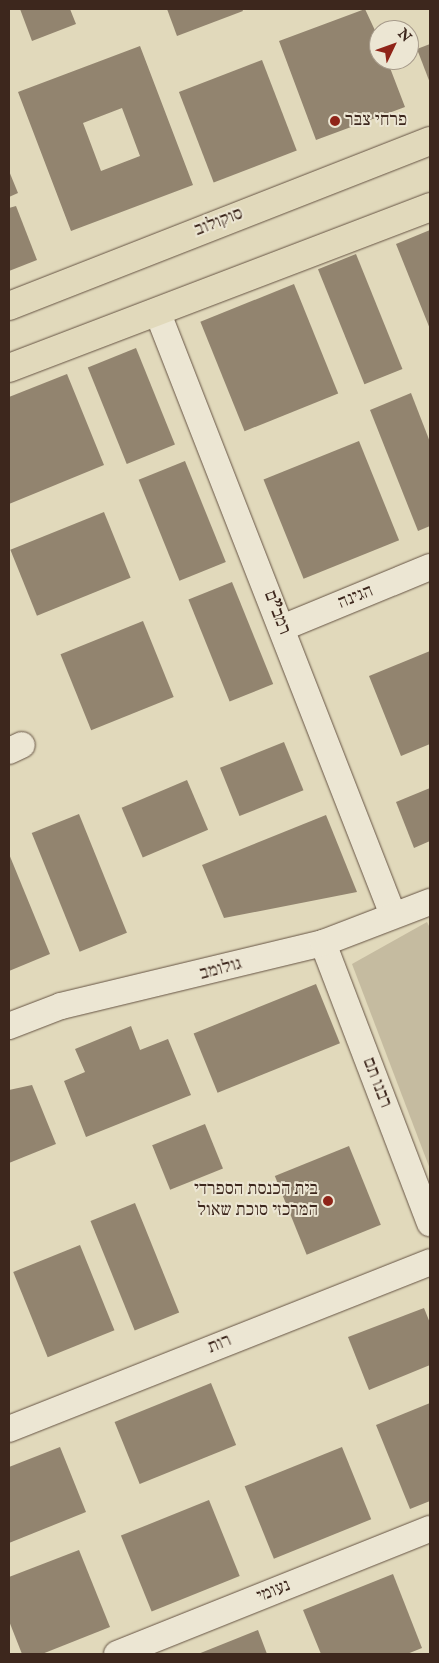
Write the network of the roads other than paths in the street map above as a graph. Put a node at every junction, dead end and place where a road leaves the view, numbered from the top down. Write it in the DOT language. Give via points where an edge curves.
graph roads {
  1 [pos="430,141"];
  2 [pos="430,206"];
  3 [pos="9,306"];
  4 [pos="157,311"];
  5 [pos="9,368"];
  6 [pos="430,567"];
  7 [pos="282,628"];
  8 [pos="430,902"];
  9 [pos="393,915"];
  10 [pos="323,942"];
  11 [pos="9,1026"];
  12 [pos="430,1223"];
  13 [pos="430,1262"];
  14 [pos="9,1429"];
  15 [pos="430,1529"];
  16 [pos="117,1654"];
  1 -- 3 [label="main road, סוקולוב"];
  2 -- 4 [label="main road"];
  4 -- 5 [label="main road"];
  4 -- 7 [label="street, רמב\"ם"];
  6 -- 7 [label="street, הגינה"];
  7 -- 9 [label="street, רמב\"ם"];
  8 -- 9 [label="street, גולומב"];
  9 -- 10 [label="street, גולומב"];
  10 -- 11 [label="street, גולומב" via="61,1006"];
  10 -- 12 [label="street, רבנו תם"];
  13 -- 14 [label="street, רות"];
  15 -- 16 [label="street, נעומי"];
}
